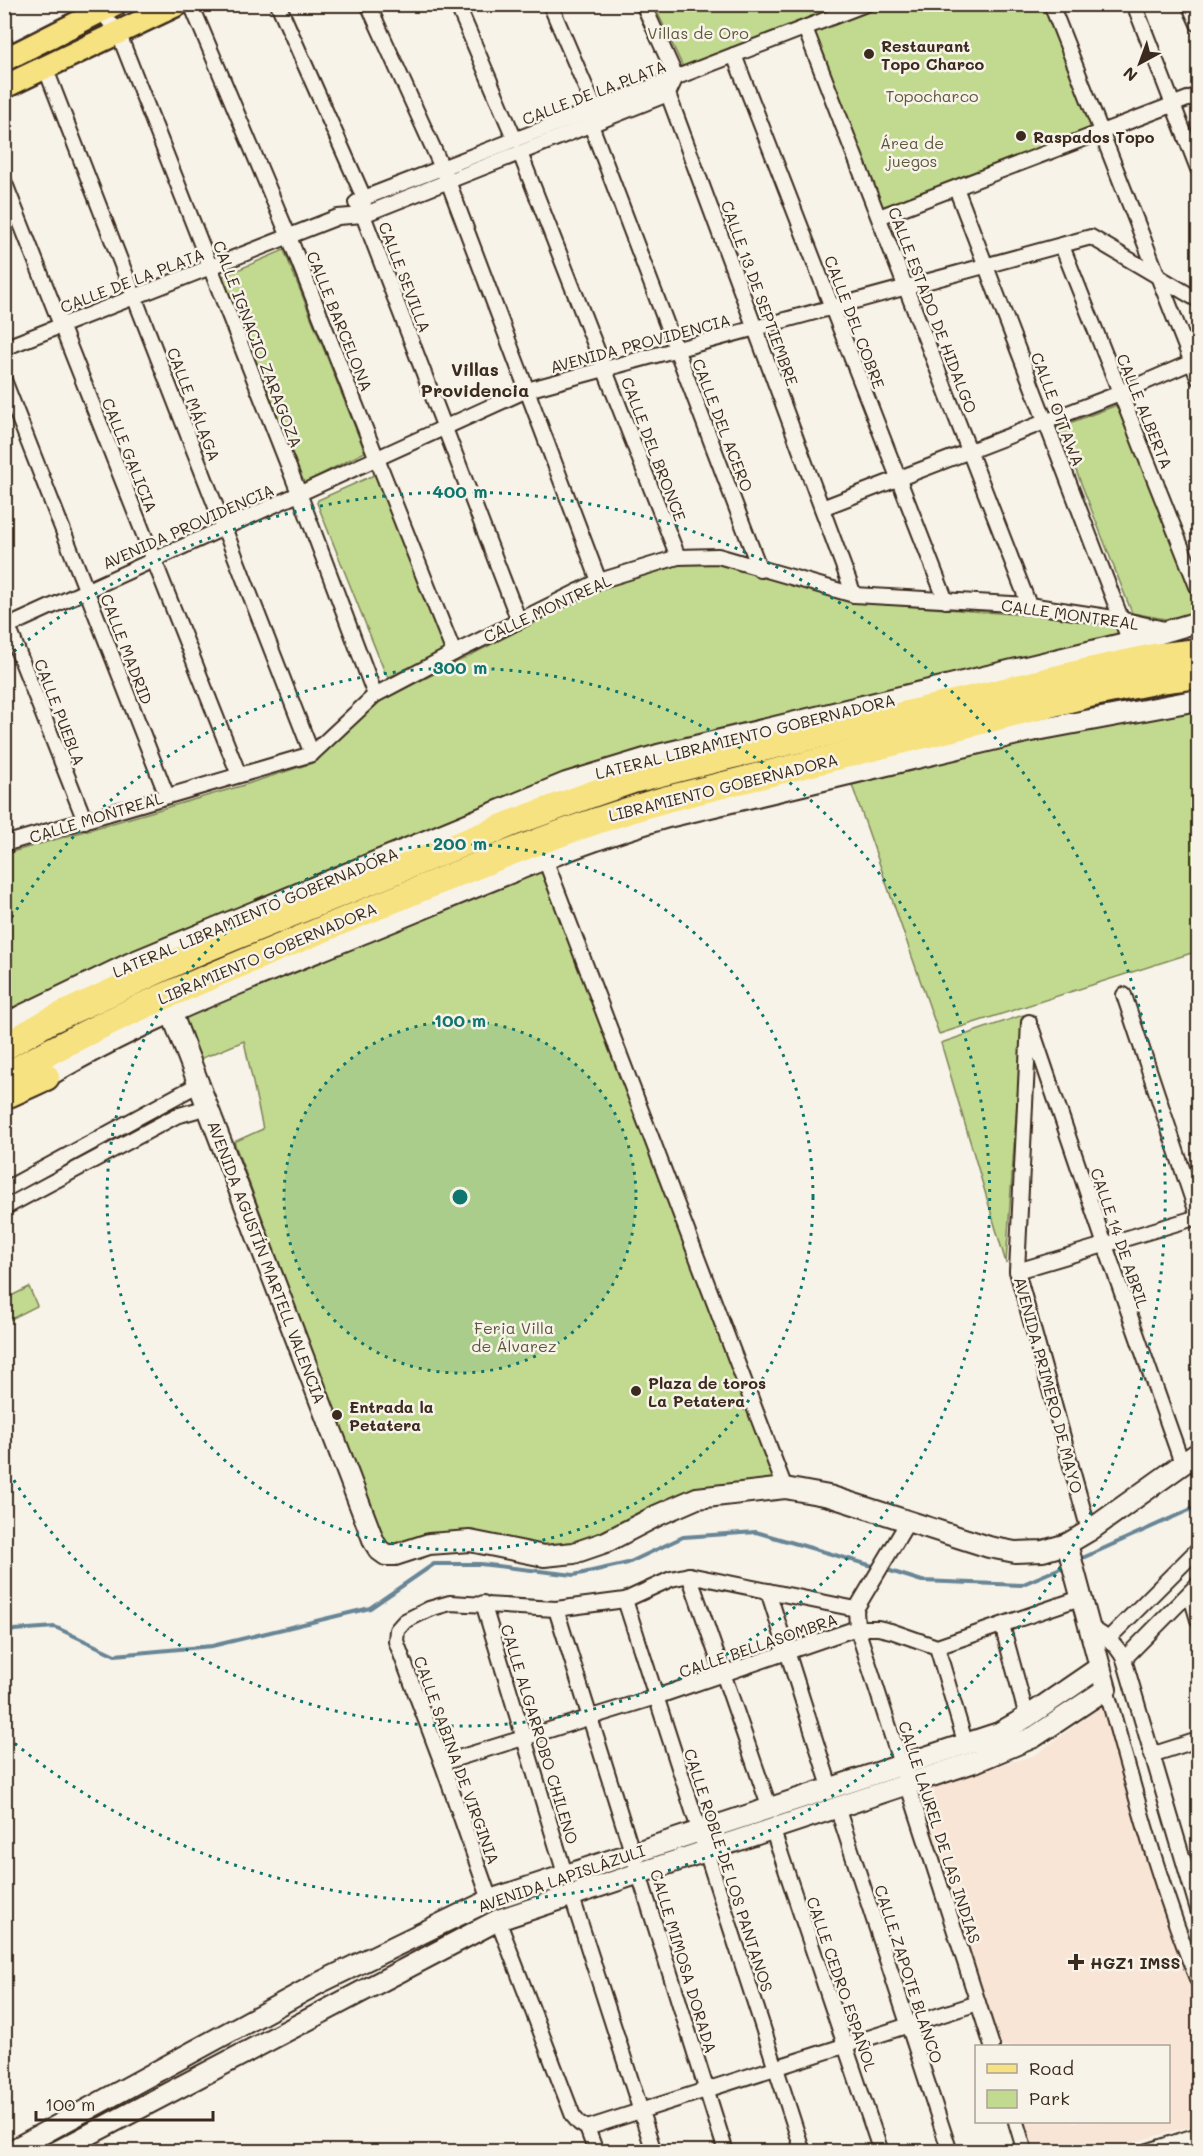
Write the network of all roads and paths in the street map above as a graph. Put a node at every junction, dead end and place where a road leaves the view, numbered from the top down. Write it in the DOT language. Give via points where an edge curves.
graph roads {
  1 [pos="178,4"];
  2 [pos="190,4"];
  3 [pos="278,4"];
  4 [pos="368,4"];
  5 [pos="457,4"];
  6 [pos="550,4"];
  7 [pos="643,4"];
  8 [pos="866,4"];
  9 [pos="1051,4"];
  10 [pos="1134,4"];
  11 [pos="1189,4"];
  12 [pos="104,7"];
  13 [pos="1198,24"];
  14 [pos="805,28"];
  15 [pos="118,32"];
  16 [pos="6,53"];
  17 [pos="734,55"];
  18 [pos="45,67"];
  19 [pos="676,78"];
  20 [pos="4,87"];
  21 [pos="668,94"];
  22 [pos="1198,95"];
  23 [pos="1173,105"];
  24 [pos="595,109"];
  25 [pos="591,125"];
  26 [pos="1101,132"];
  27 [pos="518,146"];
  28 [pos="1198,169"];
  29 [pos="445,175"];
  30 [pos="4,181"];
  31 [pos="956,188"];
  32 [pos="364,198"];
  33 [pos="363,215"];
  34 [pos="338,218"];
  35 [pos="879,218"];
  36 [pos="289,237"];
  37 [pos="1062,246"];
  38 [pos="986,266"];
  39 [pos="211,267"];
  40 [pos="1159,277"];
  41 [pos="906,288"];
  42 [pos="135,297"];
  43 [pos="1198,300"];
  44 [pos="832,308"];
  45 [pos="61,326"];
  46 [pos="755,328"];
  47 [pos="4,348"];
  48 [pos="676,350"];
  49 [pos="1192,363"];
  50 [pos="605,369"];
  51 [pos="1198,378"];
  52 [pos="4,380"];
  53 [pos="527,390"];
  54 [pos="1120,393"];
  55 [pos="1045,422"];
  56 [pos="445,428"];
  57 [pos="969,450"];
  58 [pos="377,458"];
  59 [pos="898,478"];
  60 [pos="300,494"];
  61 [pos="822,507"];
  62 [pos="224,528"];
  63 [pos="678,556"];
  64 [pos="154,560"];
  65 [pos="760,570"];
  66 [pos="599,580"];
  67 [pos="1198,589"];
  68 [pos="87,590"];
  69 [pos="854,595"];
  70 [pos="946,601"];
  71 [pos="1029,605"];
  72 [pos="1120,619"];
  73 [pos="519,621"];
  74 [pos="1198,622"];
  75 [pos="6,623"];
  76 [pos="1169,630"];
  77 [pos="1130,642"];
  78 [pos="1198,652"];
  79 [pos="454,653"];
  80 [pos="1198,675"];
  81 [pos="375,695"];
  82 [pos="1198,700"];
  83 [pos="312,753"];
  84 [pos="239,775"];
  85 [pos="167,796"];
  86 [pos="85,821"];
  87 [pos="4,844"];
  88 [pos="542,851"];
  89 [pos="358,868"];
  90 [pos="324,900"];
  91 [pos="1124,995"];
  92 [pos="168,1004"];
  93 [pos="1029,1022"];
  94 [pos="4,1026"];
  95 [pos="4,1047"];
  96 [pos="4,1077"];
  97 [pos="46,1077"];
  98 [pos="198,1084"];
  99 [pos="4,1096"];
  100 [pos="4,1103"];
  101 [pos="208,1107"];
  102 [pos="4,1190"];
  103 [pos="4,1208"];
  104 [pos="1198,1217"];
  105 [pos="1105,1245"];
  106 [pos="1017,1271"];
  107 [pos="1190,1458"];
  108 [pos="785,1488"];
  109 [pos="909,1520"];
  110 [pos="1089,1531"];
  111 [pos="1067,1544"];
  112 [pos="1198,1549"];
  113 [pos="689,1575"];
  114 [pos="1194,1588"];
  115 [pos="768,1591"];
  116 [pos="1083,1597"];
  117 [pos="625,1600"];
  118 [pos="483,1603"];
  119 [pos="556,1609"];
  120 [pos="856,1609"];
  121 [pos="1198,1620"];
  122 [pos="1002,1625"];
  123 [pos="1090,1627"];
  124 [pos="857,1628"];
  125 [pos="1109,1638"];
  126 [pos="937,1647"];
  127 [pos="787,1651"];
  128 [pos="1124,1659"];
  129 [pos="1100,1667"];
  130 [pos="723,1674"];
  131 [pos="1106,1689"];
  132 [pos="656,1697"];
  133 [pos="590,1717"];
  134 [pos="1027,1717"];
  135 [pos="524,1738"];
  136 [pos="1198,1740"];
  137 [pos="966,1744"];
  138 [pos="1151,1755"];
  139 [pos="442,1763"];
  140 [pos="904,1775"];
  141 [pos="834,1798"];
  142 [pos="771,1818"];
  143 [pos="702,1841"];
  144 [pos="632,1852"];
  145 [pos="638,1871"];
  146 [pos="565,1874"];
  147 [pos="571,1894"];
  148 [pos="490,1900"];
  149 [pos="1198,1910"];
  150 [pos="498,1920"];
  151 [pos="1198,1981"];
  152 [pos="321,1982"];
  153 [pos="978,2002"];
  154 [pos="332,2005"];
  155 [pos="908,2024"];
  156 [pos="845,2045"];
  157 [pos="992,2045"];
  158 [pos="776,2068"];
  159 [pos="707,2090"];
  160 [pos="641,2112"];
  161 [pos="1017,2123"];
  162 [pos="587,2128"];
  163 [pos="1198,2134"];
  164 [pos="9,2151"];
  165 [pos="56,2151"];
  166 [pos="596,2151"];
  167 [pos="654,2151"];
  168 [pos="726,2151"];
  169 [pos="803,2151"];
  170 [pos="881,2151"];
  171 [pos="950,2151"];
  172 [pos="1025,2151"];
  173 [pos="1145,2151"];
  1 -- 15 [label="main road"];
  2 -- 36 [label="street, CALLE BARCELONA"];
  3 -- 32 [label="street"];
  4 -- 29 [label="street"];
  5 -- 27 [label="street, CALLE DEL BRONCE"];
  6 -- 24 [label="street"];
  7 -- 19 [label="street"];
  8 -- 14 [label="street, CALLE DE LA PLATA"];
  9 -- 26 [label="street"];
  10 -- 23 [label="street"];
  11 -- 13 [label="street"];
  12 -- 15 [label="street, CALLE IGNACIO ZARAGOZA"];
  12 -- 16 [label="main road"];
  14 -- 17 [label="street, CALLE DE LA PLATA"];
  14 -- 35 [label="street, CALLE ESTADO DE HIDALGO"];
  15 -- 18 [label="main road"];
  15 -- 39 [label="street, CALLE IGNACIO ZARAGOZA"];
  17 -- 19 [label="street, CALLE DE LA PLATA"];
  17 -- 44 [label="street, CALLE DEL COBRE"];
  18 -- 20 [label="main road"];
  18 -- 42 [label="street, CALLE MÁLAGA"];
  19 -- 21 [label="street"];
  19 -- 24 [label="street, CALLE DE LA PLATA"];
  21 -- 25 [label="street, CALLE DE LA PLATA"];
  21 -- 46 [label="street, CALLE 13 DE SEPTIEMBRE"];
  22 -- 23 [label="street"];
  23 -- 26 [label="street"];
  23 -- 28 [label="street"];
  24 -- 27 [label="street, CALLE DE LA PLATA"];
  25 -- 27 [label="street, CALLE DE LA PLATA"];
  25 -- 48 [label="street, CALLE DEL ACERO"];
  26 -- 31 [label="street"];
  26 -- 40 [label="street"];
  27 -- 29 [label="street, CALLE DE LA PLATA"];
  27 -- 50 [label="street, CALLE DEL BRONCE"];
  29 -- 32 [label="street, CALLE DE LA PLATA"];
  29 -- 33 [label="street, CALLE DE LA PLATA"];
  29 -- 53 [label="street"];
  30 -- 45 [label="street, CALLE GALICIA"];
  31 -- 35 [label="street"];
  31 -- 38 [label="street, CALLE OTTAWA"];
  32 -- 33 [label="street"];
  32 -- 34 [label="street, CALLE DE LA PLATA"];
  33 -- 34 [label="street, CALLE DE LA PLATA"];
  33 -- 56 [label="street, CALLE SEVILLA"];
  34 -- 36 [label="street, CALLE DE LA PLATA"];
  35 -- 41 [label="street, CALLE ESTADO DE HIDALGO"];
  36 -- 39 [label="street, CALLE DE LA PLATA"];
  36 -- 58 [label="street, CALLE BARCELONA"];
  37 -- 38 [label="street, AVENIDA PROVIDENCIA"];
  37 -- 40 [label="street, AVENIDA PROVIDENCIA" via="1091,237"];
  37 -- 54 [label="street, CALLE ALBERTA"];
  38 -- 41 [label="street, AVENIDA PROVIDENCIA"];
  38 -- 55 [label="street, CALLE OTTAWA"];
  39 -- 42 [label="street, CALLE DE LA PLATA"];
  39 -- 60 [label="street, CALLE IGNACIO ZARAGOZA"];
  40 -- 43 [label="street, AVENIDA PROVIDENCIA"];
  40 -- 49 [label="street"];
  41 -- 44 [label="street, AVENIDA PROVIDENCIA"];
  41 -- 57 [label="street, CALLE ESTADO DE HIDALGO"];
  42 -- 45 [label="street, CALLE DE LA PLATA"];
  42 -- 62 [label="street, CALLE MÁLAGA"];
  44 -- 46 [label="street, AVENIDA PROVIDENCIA"];
  44 -- 59 [label="street, CALLE DEL COBRE"];
  45 -- 47 [label="street, CALLE DE LA PLATA"];
  45 -- 64 [label="street, CALLE GALICIA"];
  46 -- 48 [label="street, AVENIDA PROVIDENCIA"];
  46 -- 61 [label="street, CALLE 13 DE SEPTIEMBRE"];
  48 -- 50 [label="street, AVENIDA PROVIDENCIA"];
  48 -- 65 [label="street, CALLE DEL ACERO"];
  49 -- 51 [label="street"];
  49 -- 54 [label="street"];
  50 -- 53 [label="street, AVENIDA PROVIDENCIA"];
  50 -- 63 [label="street, CALLE DEL BRONCE"];
  52 -- 68 [label="street, CALLE MADRID"];
  53 -- 56 [label="street, AVENIDA PROVIDENCIA"];
  53 -- 66 [label="street"];
  54 -- 55 [label="street"];
  54 -- 67 [label="street, CALLE ALBERTA"];
  55 -- 57 [label="street"];
  55 -- 72 [label="street, CALLE OTTAWA"];
  56 -- 58 [label="street, AVENIDA PROVIDENCIA"];
  56 -- 73 [label="street, CALLE SEVILLA"];
  57 -- 59 [label="street"];
  57 -- 71 [label="street, CALLE ESTADO DE HIDALGO"];
  58 -- 60 [label="street, AVENIDA PROVIDENCIA"];
  58 -- 79 [label="street, CALLE BARCELONA"];
  59 -- 61 [label="street"];
  59 -- 70 [label="street, CALLE DEL COBRE"];
  60 -- 62 [label="street, AVENIDA PROVIDENCIA"];
  60 -- 81 [label="street, CALLE IGNACIO ZARAGOZA"];
  61 -- 69 [label="street, CALLE 13 DE SEPTIEMBRE"];
  62 -- 64 [label="street, AVENIDA PROVIDENCIA"];
  62 -- 83 [label="street, CALLE MÁLAGA"];
  63 -- 65 [label="street, CALLE MONTREAL" via="718,556"];
  63 -- 66 [label="street, CALLE MONTREAL"];
  64 -- 68 [label="street, AVENIDA PROVIDENCIA"];
  64 -- 84 [label="street, CALLE GALICIA"];
  65 -- 69 [label="street, CALLE MONTREAL"];
  66 -- 73 [label="street, CALLE MONTREAL"];
  68 -- 75 [label="street, AVENIDA PROVIDENCIA"];
  68 -- 85 [label="street, CALLE MADRID"];
  69 -- 70 [label="street, CALLE MONTREAL"];
  70 -- 71 [label="street, CALLE MONTREAL"];
  71 -- 72 [label="street, CALLE MONTREAL"];
  72 -- 76 [label="street, CALLE MONTREAL"];
  72 -- 77 [label="street, CALLE OTTAWA"];
  73 -- 79 [label="street, CALLE MONTREAL"];
  74 -- 76 [label="street, CALLE MONTREAL"];
  75 -- 86 [label="street, CALLE PUEBLA"];
  76 -- 77 [label="street, LATERAL LIBRAMIENTO GOBERNADORA"];
  77 -- 89 [label="street, LATERAL LIBRAMIENTO GOBERNADORA" via="658,755 566,783"];
  78 -- 90 [label="highway, LIBRAMIENTO GOBERNADORA" via="1089,671 633,780 515,822"];
  79 -- 81 [label="street, CALLE MONTREAL"];
  80 -- 88 [label="highway, LIBRAMIENTO GOBERNADORA" via="1094,693 667,799 606,816"];
  81 -- 83 [label="street, CALLE MONTREAL"];
  82 -- 88 [label="street" via="1026,732"];
  83 -- 84 [label="street, CALLE MONTREAL"];
  84 -- 85 [label="street, CALLE MONTREAL"];
  85 -- 86 [label="street, CALLE MONTREAL"];
  86 -- 87 [label="street, CALLE MONTREAL"];
  88 -- 92 [label="highway, LIBRAMIENTO GOBERNADORA"];
  88 -- 108 [label="street"];
  89 -- 90 [label="highway"];
  89 -- 94 [label="street, LATERAL LIBRAMIENTO GOBERNADORA" via="131,963"];
  90 -- 95 [label="highway, LIBRAMIENTO GOBERNADORA" via="200,951 49,1021"];
  91 -- 104 [label="street"];
  92 -- 96 [label="highway, LIBRAMIENTO GOBERNADORA" via="98,1026"];
  92 -- 97 [label="street"];
  92 -- 98 [label="street, AVENIDA AGUSTÍN MARTELL VALENCIA"];
  93 -- 105 [label="street, CALLE 14 DE ABRIL"];
  93 -- 106 [label="street, AVENIDA PRIMERO DE MAYO"];
  97 -- 99 [label="highway"];
  97 -- 100 [label="street"];
  98 -- 101 [label="street, AVENIDA AGUSTÍN MARTELL VALENCIA"];
  98 -- 102 [label="street"];
  101 -- 103 [label="street" via="176,1116"];
  101 -- 108 [label="street, AVENIDA AGUSTÍN MARTELL VALENCIA" via="370,1531 379,1550 386,1555 429,1544 470,1541 544,1556 574,1553 698,1498"];
  104 -- 105 [label="street"];
  105 -- 106 [label="street"];
  105 -- 107 [label="street, CALLE 14 DE ABRIL"];
  106 -- 110 [label="street, AVENIDA PRIMERO DE MAYO"];
  107 -- 110 [label="street, AVENIDA AGUSTÍN MARTELL VALENCIA"];
  108 -- 109 [label="street, AVENIDA AGUSTÍN MARTELL VALENCIA" via="829,1496"];
  109 -- 111 [label="street, AVENIDA AGUSTÍN MARTELL VALENCIA" via="1015,1552 1043,1551"];
  109 -- 120 [label="street"];
  110 -- 111 [label="street, AVENIDA AGUSTÍN MARTELL VALENCIA"];
  111 -- 116 [label="street"];
  112 -- 125 [label="street"];
  113 -- 115 [label="street"];
  113 -- 117 [label="street"];
  113 -- 130 [label="street, CALLE CEDRO ESPAÑOL"];
  114 -- 121 [label="street"];
  114 -- 128 [label="street"];
  115 -- 120 [label="street"];
  115 -- 127 [label="street, CALLE ZAPOTE BLANCO"];
  116 -- 122 [label="street"];
  116 -- 123 [label="street"];
  117 -- 119 [label="street"];
  117 -- 132 [label="street, CALLE ROBLE DE LOS PANTANOS"];
  118 -- 119 [label="street"];
  118 -- 135 [label="street, CALLE ALGARROBO CHILENO"];
  118 -- 139 [label="street, CALLE SABINA DE VIRGINIA" via="450,1603 429,1609 405,1621 397,1630 396,1641"];
  119 -- 133 [label="street, CALLE MIMOSA DORADA"];
  120 -- 124 [label="street, CALLE LAUREL DE LAS INDIAS"];
  122 -- 126 [label="street"];
  122 -- 134 [label="street"];
  123 -- 125 [label="street"];
  123 -- 129 [label="street"];
  124 -- 126 [label="street, CALLE BELLASOMBRA" via="891,1631"];
  124 -- 127 [label="street, CALLE BELLASOMBRA"];
  124 -- 140 [label="street, CALLE LAUREL DE LAS INDIAS"];
  125 -- 128 [label="street"];
  126 -- 137 [label="street"];
  127 -- 130 [label="street, CALLE BELLASOMBRA"];
  127 -- 141 [label="street, CALLE ZAPOTE BLANCO"];
  128 -- 138 [label="street"];
  129 -- 131 [label="street"];
  129 -- 134 [label="street, AVENIDA LAPISLÁZULI"];
  130 -- 132 [label="street, CALLE BELLASOMBRA"];
  130 -- 142 [label="street, CALLE CEDRO ESPAÑOL"];
  131 -- 140 [label="street, AVENIDA LAPISLÁZULI" via="1016,1746"];
  131 -- 151 [label="street" via="1145,1828"];
  132 -- 133 [label="street, CALLE BELLASOMBRA"];
  132 -- 143 [label="street, CALLE ROBLE DE LOS PANTANOS"];
  133 -- 135 [label="street, CALLE BELLASOMBRA"];
  133 -- 144 [label="street, CALLE MIMOSA DORADA"];
  134 -- 137 [label="street, AVENIDA LAPISLÁZULI" via="999,1734"];
  135 -- 139 [label="street, CALLE BELLASOMBRA"];
  135 -- 146 [label="street, CALLE ALGARROBO CHILENO"];
  136 -- 138 [label="street"];
  137 -- 140 [label="street, AVENIDA LAPISLÁZULI"];
  138 -- 149 [label="street"];
  139 -- 148 [label="street, CALLE SABINA DE VIRGINIA"];
  140 -- 141 [label="street, AVENIDA LAPISLÁZULI"];
  140 -- 153 [label="street, CALLE LAUREL DE LAS INDIAS"];
  141 -- 142 [label="street, AVENIDA LAPISLÁZULI"];
  141 -- 155 [label="street, CALLE ZAPOTE BLANCO"];
  142 -- 143 [label="street, AVENIDA LAPISLÁZULI"];
  142 -- 156 [label="street, CALLE CEDRO ESPAÑOL"];
  143 -- 144 [label="street, AVENIDA LAPISLÁZULI"];
  143 -- 145 [label="street, AVENIDA LAPISLÁZULI"];
  143 -- 158 [label="street, CALLE ROBLE DE LOS PANTANOS"];
  144 -- 145 [label="street, CALLE MIMOSA DORADA"];
  144 -- 146 [label="street, AVENIDA LAPISLÁZULI"];
  145 -- 147 [label="street, AVENIDA LAPISLÁZULI"];
  145 -- 159 [label="street, CALLE MIMOSA DORADA"];
  146 -- 148 [label="street, AVENIDA LAPISLÁZULI"];
  147 -- 150 [label="street, AVENIDA LAPISLÁZULI"];
  147 -- 160 [label="street"];
  148 -- 152 [label="street, AVENIDA LAPISLÁZULI"];
  150 -- 154 [label="street, AVENIDA LAPISLÁZULI"];
  150 -- 162 [label="street" via="573,2116"];
  152 -- 154 [label="street"];
  152 -- 164 [label="street, AVENIDA LAPISLÁZULI"];
  153 -- 155 [label="street"];
  153 -- 157 [label="street, CALLE LAUREL DE LAS INDIAS"];
  154 -- 165 [label="street, AVENIDA LAPISLÁZULI"];
  155 -- 156 [label="street"];
  155 -- 171 [label="street, CALLE ZAPOTE BLANCO"];
  156 -- 158 [label="street"];
  156 -- 170 [label="street, CALLE CEDRO ESPAÑOL"];
  158 -- 159 [label="street"];
  158 -- 169 [label="street, CALLE ROBLE DE LOS PANTANOS"];
  159 -- 160 [label="street"];
  159 -- 168 [label="street, CALLE MIMOSA DORADA"];
  160 -- 162 [label="street"];
  160 -- 167 [label="street"];
  161 -- 172 [label="street"];
  162 -- 166 [label="street"];
  163 -- 173 [label="street"];
}
